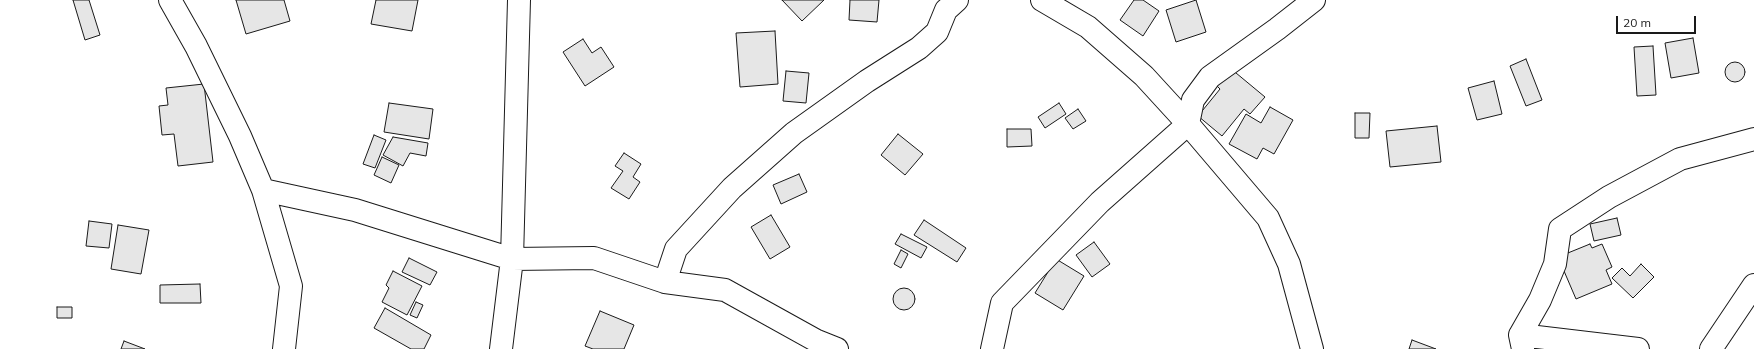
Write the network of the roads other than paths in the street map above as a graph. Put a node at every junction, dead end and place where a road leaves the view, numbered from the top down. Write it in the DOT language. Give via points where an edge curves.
graph roads {
  1 [pos="170,0"];
  2 [pos="519,0"];
  3 [pos="957,0"];
  4 [pos="1042,0"];
  5 [pos="1314,0"];
  6 [pos="1188,124"];
  7 [pos="1754,139"];
  8 [pos="263,190"];
  9 [pos="512,259"];
  10 [pos="665,282"];
  11 [pos="1754,285"];
  12 [pos="1521,342"];
  13 [pos="284,349"];
  14 [pos="501,349"];
  15 [pos="837,349"];
  16 [pos="992,349"];
  17 [pos="1312,349"];
  18 [pos="1638,349"];
  19 [pos="1711,349"];
  1 -- 8 [label="street" via="200,53"];
  2 -- 9 [label="street"];
  3 -- 10 [label="street" via="946,10 937,32 919,48 867,81 794,134 732,188 676,249"];
  4 -- 6 [label="street" via="1088,26 1144,76"];
  5 -- 6 [label="street" via="1210,78 1193,100"];
  6 -- 16 [label="street" via="1100,202 1002,303"];
  6 -- 17 [label="street" via="1268,218 1289,264"];
  7 -- 12 [label="street" via="1680,159 1609,198 1560,229 1555,264"];
  8 -- 9 [label="street" via="355,210"];
  8 -- 13 [label="street" via="291,286"];
  9 -- 10 [label="street" via="594,258"];
  9 -- 14 [label="street"];
  10 -- 15 [label="street" via="725,290 817,341"];
  11 -- 19 [label="street"];
  12 -- 18 [label="street"];
}
